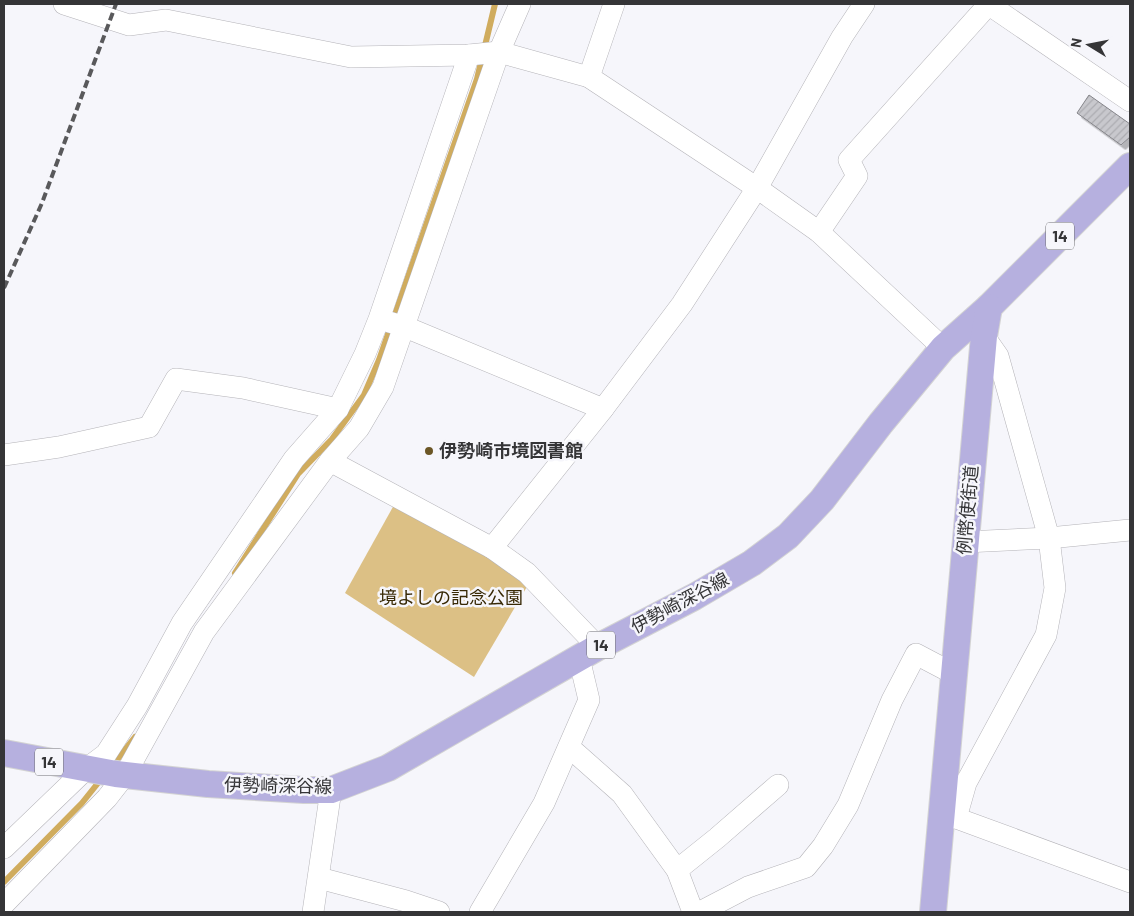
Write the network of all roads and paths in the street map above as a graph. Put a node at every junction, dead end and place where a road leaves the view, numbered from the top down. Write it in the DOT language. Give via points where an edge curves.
graph roads {
  1 [pos="520,4"];
  2 [pos="614,4"];
  3 [pos="864,4"];
  4 [pos="988,4"];
  5 [pos="77,6"];
  6 [pos="500,52"];
  7 [pos="469,55"];
  8 [pos="589,77"];
  9 [pos="1130,101"];
  10 [pos="1130,166"];
  11 [pos="757,188"];
  12 [pos="819,232"];
  13 [pos="989,307"];
  14 [pos="379,319"];
  15 [pos="403,326"];
  16 [pos="984,336"];
  17 [pos="943,348"];
  18 [pos="603,408"];
  19 [pos="338,409"];
  20 [pos="4,455"];
  21 [pos="330,461"];
  22 [pos="1130,530"];
  23 [pos="1049,538"];
  24 [pos="965,542"];
  25 [pos="492,548"];
  26 [pos="588,653"];
  27 [pos="954,674"];
  28 [pos="569,747"];
  29 [pos="4,753"];
  30 [pos="106,772"];
  31 [pos="778,784"];
  32 [pos="331,790"];
  33 [pos="949,817"];
  34 [pos="4,848"];
  35 [pos="677,870"];
  36 [pos="319,878"];
  37 [pos="1130,882"];
  38 [pos="4,904"];
  39 [pos="313,912"];
  40 [pos="439,912"];
  41 [pos="480,912"];
  42 [pos="693,912"];
  43 [pos="700,912"];
  44 [pos="933,912"];
  1 -- 6 [label="street"];
  2 -- 8 [label="street"];
  3 -- 11 [label="street"];
  4 -- 9 [label="street"];
  4 -- 12 [label="street" via="849,160 857,176"];
  5 -- 7 [label="street" via="129,25 166,20 352,57"];
  6 -- 7 [label="street"];
  6 -- 8 [label="street"];
  6 -- 15 [label="street"];
  7 -- 14 [label="street"];
  8 -- 11 [label="street"];
  10 -- 13 [label="main road, 14"];
  11 -- 12 [label="street"];
  11 -- 18 [label="street" via="682,304"];
  12 -- 17 [label="street"];
  13 -- 16 [label="main road, 例幣使街道"];
  13 -- 17 [label="main road, 伊勢崎深谷線 / 14"];
  14 -- 15 [label="street"];
  14 -- 19 [label="street"];
  15 -- 18 [label="street"];
  15 -- 21 [label="street" via="383,387 359,428"];
  16 -- 23 [label="street" via="998,356"];
  16 -- 24 [label="main road, 例幣使街道"];
  17 -- 26 [label="main road, 伊勢崎深谷線 / 14" via="822,500 788,536 752,564"];
  18 -- 25 [label="street"];
  19 -- 20 [label="street" via="242,388 176,378 149,427 59,447"];
  19 -- 30 [label="street" via="294,459 182,623 138,706 106,754"];
  21 -- 25 [label="street"];
  21 -- 30 [label="street"];
  22 -- 23 [label="street"];
  23 -- 24 [label="street"];
  23 -- 33 [label="street" via="1055,588 1046,635"];
  24 -- 27 [label="main road, 例幣使街道"];
  25 -- 26 [label="street" via="527,573"];
  26 -- 28 [label="street" via="589,700"];
  26 -- 32 [label="main road, 伊勢崎深谷線 / 14" via="388,768"];
  27 -- 33 [label="main road, 例幣使街道"];
  27 -- 43 [label="street" via="916,654 892,700 848,805 824,846 806,867 748,887"];
  28 -- 35 [label="street" via="622,794"];
  28 -- 41 [label="street" via="544,803"];
  29 -- 30 [label="main road, 伊勢崎深谷線 / 14"];
  30 -- 32 [label="main road, 伊勢崎深谷線 / 14" via="208,784"];
  30 -- 34 [label="street"];
  30 -- 38 [label="street" via="107,798"];
  31 -- 35 [label="street"];
  32 -- 36 [label="street"];
  33 -- 37 [label="street"];
  33 -- 44 [label="main road, 例幣使街道"];
  35 -- 42 [label="street"];
  36 -- 39 [label="street"];
  36 -- 40 [label="street"];
}
